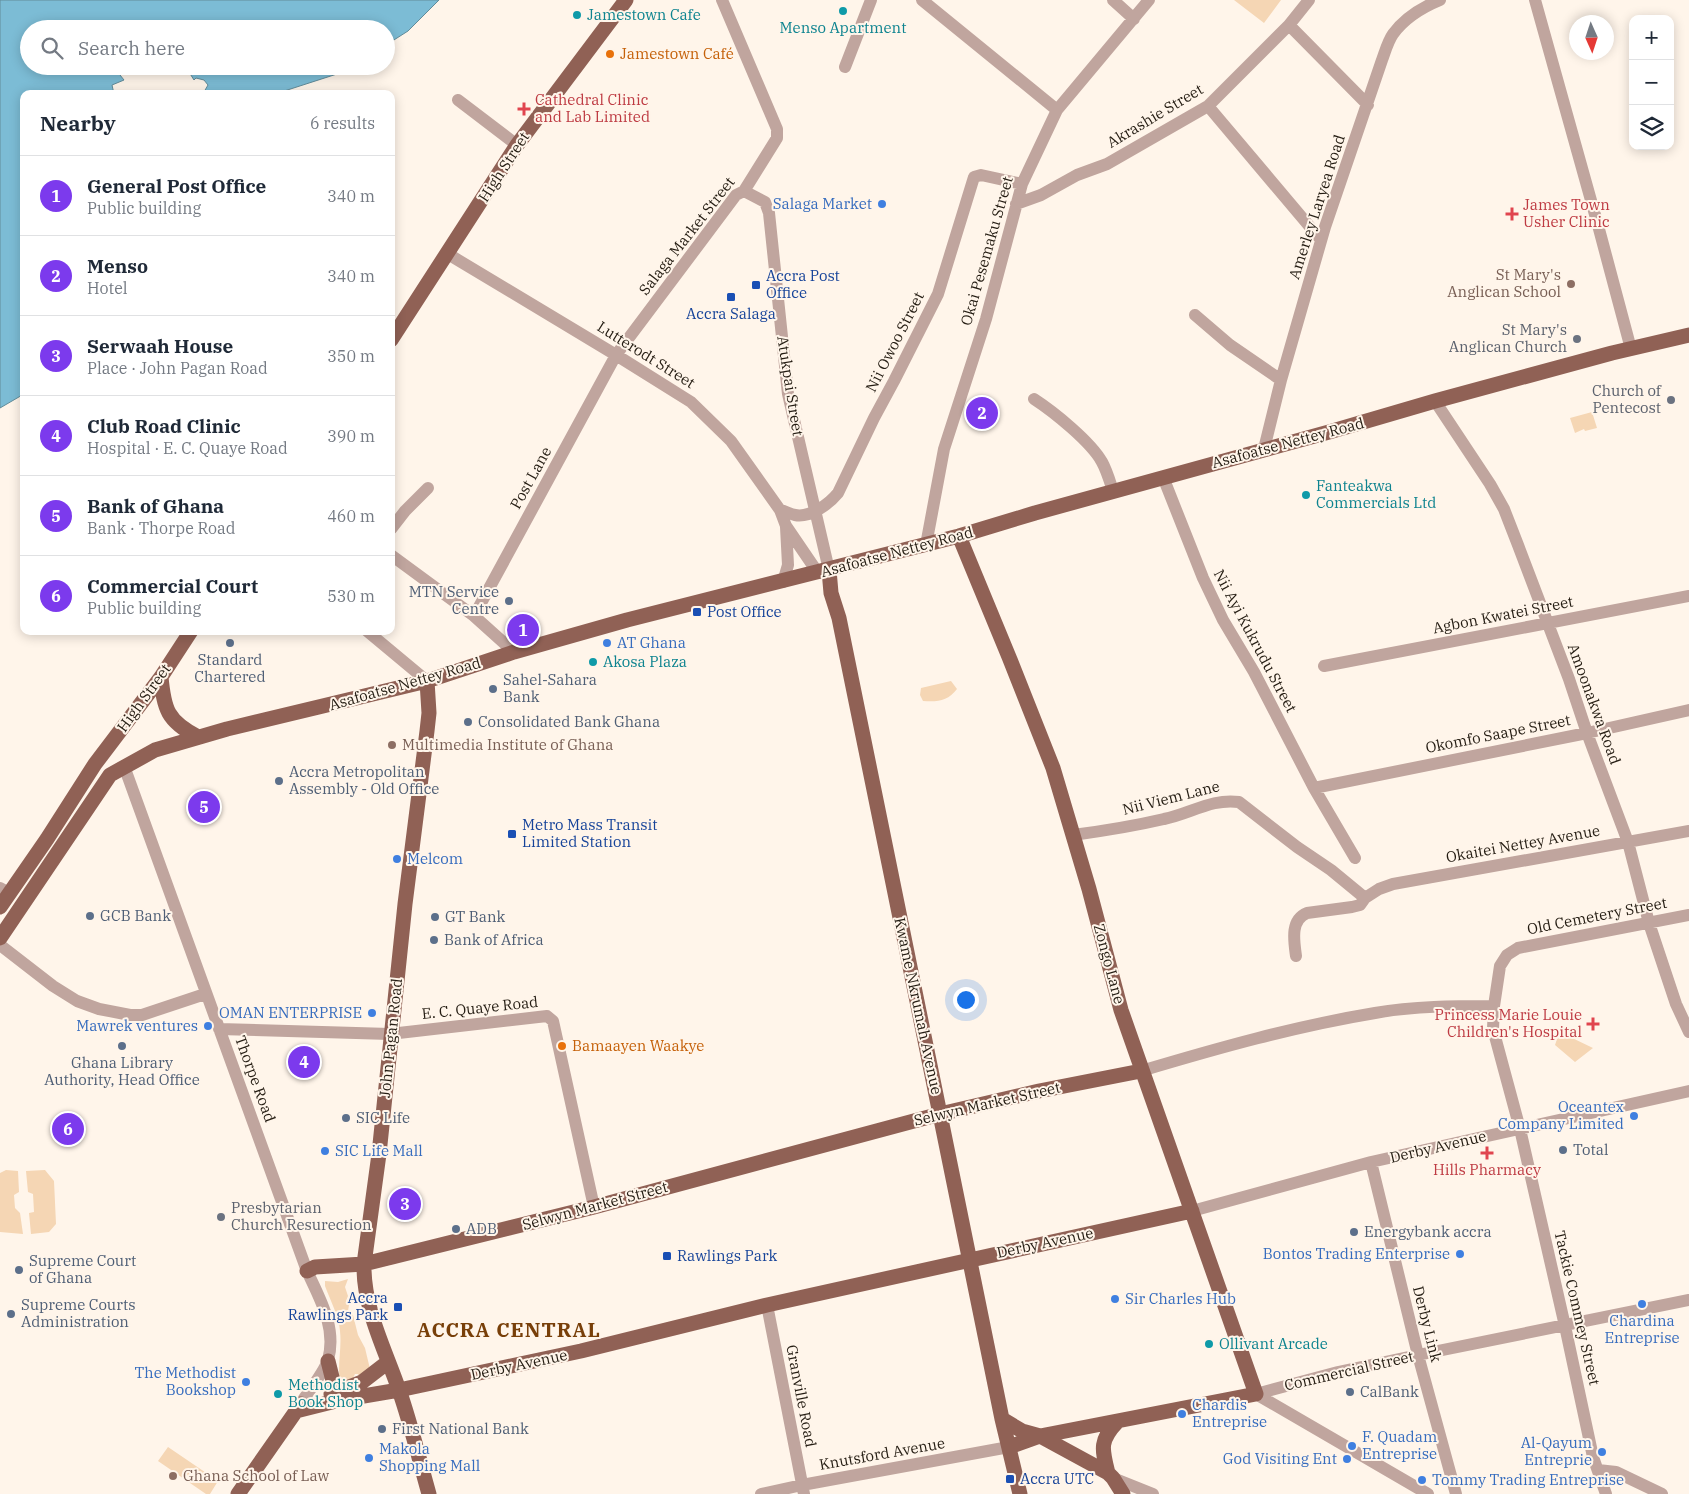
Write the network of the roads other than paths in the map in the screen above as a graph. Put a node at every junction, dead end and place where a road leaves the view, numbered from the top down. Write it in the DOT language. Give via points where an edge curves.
graph roads {
  1 [pos="626,0"];
  2 [pos="722,0"];
  3 [pos="871,0"];
  4 [pos="922,0"];
  5 [pos="1113,0"];
  6 [pos="1149,0"];
  7 [pos="1309,0"];
  8 [pos="1440,0"];
  9 [pos="1535,0"];
  10 [pos="1134,20"];
  11 [pos="1289,25"];
  12 [pos="845,67"];
  13 [pos="458,100"];
  14 [pos="1368,105"];
  15 [pos="1208,106"];
  16 [pos="1058,110"];
  17 [pos="517,145"];
  18 [pos="1022,184"];
  19 [pos="744,191"];
  20 [pos="1016,204"];
  21 [pos="1321,240"];
  22 [pos="448,254"];
  23 [pos="1195,315"];
  24 [pos="395,334"];
  25 [pos="1689,336"];
  26 [pos="1630,349"];
  27 [pos="616,355"];
  28 [pos="1281,380"];
  29 [pos="1034,399"];
  30 [pos="1435,401"];
  31 [pos="1264,449"];
  32 [pos="1163,478"];
  33 [pos="428,488"];
  34 [pos="1113,491"];
  35 [pos="780,510"];
  36 [pos="815,511"];
  37 [pos="395,524"];
  38 [pos="786,526"];
  39 [pos="959,536"];
  40 [pos="926,545"];
  41 [pos="395,558"];
  42 [pos="823,571"];
  43 [pos="783,582"];
  44 [pos="831,593"];
  45 [pos="1689,596"];
  46 [pos="474,616"];
  47 [pos="1547,623"];
  48 [pos="188,635"];
  49 [pos="372,635"];
  50 [pos="514,652"];
  51 [pos="1324,666"];
  52 [pos="161,677"];
  53 [pos="428,681"];
  54 [pos="1689,710"];
  55 [pos="1587,733"];
  56 [pos="198,737"];
  57 [pos="95,764"];
  58 [pos="124,766"];
  59 [pos="110,775"];
  60 [pos="1314,788"];
  61 [pos="1689,831"];
  62 [pos="1073,836"];
  63 [pos="1628,842"];
  64 [pos="1355,858"];
  65 [pos="5,891"];
  66 [pos="1365,898"];
  67 [pos="0,907"];
  68 [pos="1689,915"];
  69 [pos="1649,923"];
  70 [pos="0,938"];
  71 [pos="0,945"];
  72 [pos="1296,956"];
  73 [pos="205,994"];
  74 [pos="1689,1001"];
  75 [pos="1676,1004"];
  76 [pos="1494,1006"];
  77 [pos="219,1029"];
  78 [pos="1689,1032"];
  79 [pos="390,1034"];
  80 [pos="1141,1071"];
  81 [pos="1689,1091"];
  82 [pos="940,1114"];
  83 [pos="1520,1128"];
  84 [pos="1371,1162"];
  85 [pos="594,1207"];
  86 [pos="1192,1211"];
  87 [pos="970,1259"];
  88 [pos="364,1264"];
  89 [pos="307,1271"];
  90 [pos="1689,1300"];
  91 [pos="766,1305"];
  92 [pos="1565,1326"];
  93 [pos="1418,1355"];
  94 [pos="328,1360"];
  95 [pos="388,1362"];
  96 [pos="399,1390"];
  97 [pos="338,1392"];
  98 [pos="1256,1394"];
  99 [pos="300,1405"];
  100 [pos="1002,1419"];
  101 [pos="1116,1422"];
  102 [pos="1040,1436"];
  103 [pos="1009,1447"];
  104 [pos="1598,1470"];
  105 [pos="1111,1476"];
  106 [pos="803,1490"];
  107 [pos="238,1494"];
  108 [pos="429,1494"];
  109 [pos="761,1494"];
  110 [pos="1020,1494"];
  111 [pos="1122,1494"];
  112 [pos="1153,1494"];
  113 [pos="1428,1494"];
  114 [pos="1456,1494"];
  115 [pos="1606,1494"];
  116 [pos="1662,1494"];
  1 -- 17 [label="main road, High Street"];
  2 -- 19 [label="street, Salaga Market Street" via="778,134"];
  3 -- 12 [label="street"];
  4 -- 16 [label="street"];
  5 -- 10 [label="street"];
  6 -- 10 [label="street, Okai Pesemaku Street"];
  7 -- 11 [label="street, Akrashie Street"];
  8 -- 14 [label="street, Amerley Laryea Road" via="1408,18 1392,35"];
  9 -- 26 [label="street"];
  10 -- 16 [label="street, Okai Pesemaku Street"];
  11 -- 14 [label="street"];
  11 -- 15 [label="street, Akrashie Street"];
  13 -- 17 [label="street"];
  14 -- 21 [label="street, Amerley Laryea Road"];
  15 -- 20 [label="street, Akrashie Street" via="1107,164"];
  15 -- 21 [label="street"];
  16 -- 18 [label="street, Okai Pesemaku Street"];
  17 -- 22 [label="main road, High Street"];
  18 -- 20 [label="street, Okai Pesemaku Street"];
  18 -- 36 [label="street, Nii Owoo Street" via="977,175 974,178 938,294 838,493"];
  19 -- 27 [label="street, Salaga Market Street" via="736,196"];
  19 -- 36 [label="street, Atukpai Street" via="765,202 769,213 788,394"];
  20 -- 40 [label="street, Okai Pesemaku Street" via="986,319 944,449"];
  21 -- 28 [label="street, Amerley Laryea Road"];
  22 -- 24 [label="main road, High Street"];
  22 -- 27 [label="street, Lutterodt Street"];
  23 -- 28 [label="street" via="1230,345"];
  25 -- 26 [label="main road, Asafoatse Nettey Road"];
  26 -- 30 [label="main road, Asafoatse Nettey Road"];
  27 -- 35 [label="street, Lutterodt Street" via="691,402 731,441"];
  27 -- 46 [label="street, Post Lane"];
  28 -- 31 [label="street, Amerley Laryea Road"];
  29 -- 34 [label="street" via="1069,426 1102,461"];
  30 -- 31 [label="main road, Asafoatse Nettey Road"];
  30 -- 47 [label="street, Amoonakwa Road" via="1504,509"];
  31 -- 32 [label="main road, Asafoatse Nettey Road"];
  32 -- 34 [label="main road, Asafoatse Nettey Road"];
  32 -- 60 [label="street, Nii Ayi Kukrudu Street" via="1223,620"];
  33 -- 37 [label="street"];
  34 -- 39 [label="main road, Asafoatse Nettey Road"];
  35 -- 36 [label="street" via="797,515"];
  35 -- 38 [label="street, Lutterodt Street"];
  36 -- 42 [label="street, Atukpai Street"];
  38 -- 42 [label="street"];
  38 -- 43 [label="street" via="788,565"];
  39 -- 40 [label="main road, Asafoatse Nettey Road"];
  39 -- 62 [label="main road, Zongo Lane" via="1053,768"];
  40 -- 42 [label="main road, Asafoatse Nettey Road"];
  41 -- 46 [label="street"];
  42 -- 43 [label="main road, Asafoatse Nettey Road"];
  42 -- 44 [label="main road, Atukpai Street"];
  43 -- 50 [label="main road, Asafoatse Nettey Road" via="627,620"];
  44 -- 82 [label="main road, Kwame Nkrumah Avenue" via="839,618"];
  45 -- 47 [label="street, Agbon Kwatei Street"];
  46 -- 50 [label="street"];
  47 -- 51 [label="street, Agbon Kwatei Street"];
  47 -- 55 [label="street, Amoonakwa Road"];
  48 -- 52 [label="main road, High Street"];
  49 -- 53 [label="street"];
  50 -- 53 [label="main road, Asafoatse Nettey Road"];
  52 -- 56 [label="main road" via="167,710 174,721"];
  52 -- 57 [label="main road, High Street"];
  53 -- 56 [label="main road, Asafoatse Nettey Road"];
  53 -- 79 [label="main road, John Pagan Road" via="429,713"];
  54 -- 55 [label="street, Okomfo Saape Street"];
  55 -- 60 [label="street, Okomfo Saape Street"];
  55 -- 63 [label="street, Amoonakwa Road"];
  56 -- 58 [label="main road, Asafoatse Nettey Road" via="155,750"];
  57 -- 59 [label="main road"];
  57 -- 65 [label="main road, High Street" via="47,839"];
  58 -- 59 [label="main road, Asafoatse Nettey Road"];
  58 -- 73 [label="street, Thorpe Road"];
  59 -- 70 [label="main road"];
  60 -- 64 [label="street, Nii Ayi Kukrudu Street"];
  61 -- 63 [label="street, Okaitei Nettey Avenue"];
  62 -- 66 [label="street, Nii Viem Lane" via="1167,819 1228,800 1239,802"];
  62 -- 80 [label="main road, Zongo Lane"];
  63 -- 66 [label="street, Okaitei Nettey Avenue" via="1393,884"];
  63 -- 69 [label="street, Amoonakwa Road"];
  65 -- 67 [label="main road, High Street"];
  66 -- 72 [label="street, Okaitei Nettey Avenue" via="1360,905 1302,916 1295,928"];
  68 -- 69 [label="street, Old Cemetery Street"];
  69 -- 75 [label="street, Amoonakwa Road"];
  69 -- 76 [label="street, Old Cemetery Street" via="1518,948 1507,955 1500,966"];
  71 -- 73 [label="street" via="53,986 77,1001 100,1009 142,1015"];
  73 -- 77 [label="street, Thorpe Road"];
  74 -- 75 [label="street"];
  75 -- 78 [label="street, Amoonakwa Road"];
  76 -- 80 [label="street, Selwyn Market Street" via="1376,1012 1266,1036"];
  76 -- 83 [label="street" via="1493,1028"];
  77 -- 79 [label="street, E. C. Quaye Road"];
  77 -- 89 [label="street, Thorpe Road"];
  79 -- 85 [label="street, E. C. Quaye Road" via="550,1018"];
  79 -- 88 [label="main road, John Pagan Road" via="379,1154"];
  80 -- 82 [label="main road, Selwyn Market Street"];
  80 -- 86 [label="main road, Zongo Lane"];
  81 -- 83 [label="street, Derby Avenue"];
  82 -- 85 [label="main road, Selwyn Market Street"];
  82 -- 87 [label="main road, Kwame Nkrumah Avenue"];
  83 -- 84 [label="street, Derby Avenue"];
  83 -- 92 [label="street, Tackie Commey Street"];
  84 -- 86 [label="street, Derby Avenue"];
  84 -- 93 [label="street, Derby Link"];
  85 -- 88 [label="main road, Selwyn Market Street"];
  86 -- 87 [label="main road, Derby Avenue"];
  86 -- 98 [label="main road, Zongo Lane"];
  87 -- 91 [label="main road, Derby Avenue"];
  87 -- 100 [label="main road, Kwame Nkrumah Avenue"];
  88 -- 89 [label="main road, Selwyn Market Street" via="315,1267"];
  88 -- 95 [label="main road, John Pagan Road" via="367,1298"];
  89 -- 94 [label="street, Thorpe Road" via="330,1328"];
  90 -- 92 [label="street, Commercial Street"];
  91 -- 96 [label="main road, Derby Avenue" via="581,1351"];
  91 -- 106 [label="street, Granville Road"];
  92 -- 93 [label="street, Commercial Street"];
  92 -- 104 [label="street, Tackie Commey Street"];
  93 -- 98 [label="street, Commercial Street"];
  93 -- 114 [label="street, Derby Link"];
  94 -- 97 [label="main road"];
  94 -- 99 [label="street, Thorpe Road"];
  95 -- 96 [label="main road, John Pagan Road"];
  95 -- 97 [label="main road" via="362,1382"];
  96 -- 99 [label="main road, Derby Avenue"];
  96 -- 108 [label="main road, John Pagan Road"];
  97 -- 99 [label="main road"];
  98 -- 101 [label="main road, Commercial Street"];
  98 -- 113 [label="street"];
  99 -- 107 [label="main road"];
  100 -- 102 [label="main road" via="1022,1431"];
  100 -- 103 [label="main road, Kwame Nkrumah Avenue"];
  101 -- 102 [label="main road, Commercial Street"];
  101 -- 105 [label="main road" via="1106,1434 1103,1448"];
  102 -- 103 [label="main road, Commercial Street"];
  102 -- 105 [label="main road"];
  103 -- 106 [label="street, Knutsford Avenue"];
  103 -- 110 [label="main road, Kwame Nkrumah Avenue"];
  104 -- 115 [label="street, Tackie Commey Street"];
  104 -- 116 [label="street" via="1616,1472"];
  105 -- 111 [label="main road"];
  105 -- 112 [label="street"];
  106 -- 109 [label="street, Knutsford Avenue"];
}
